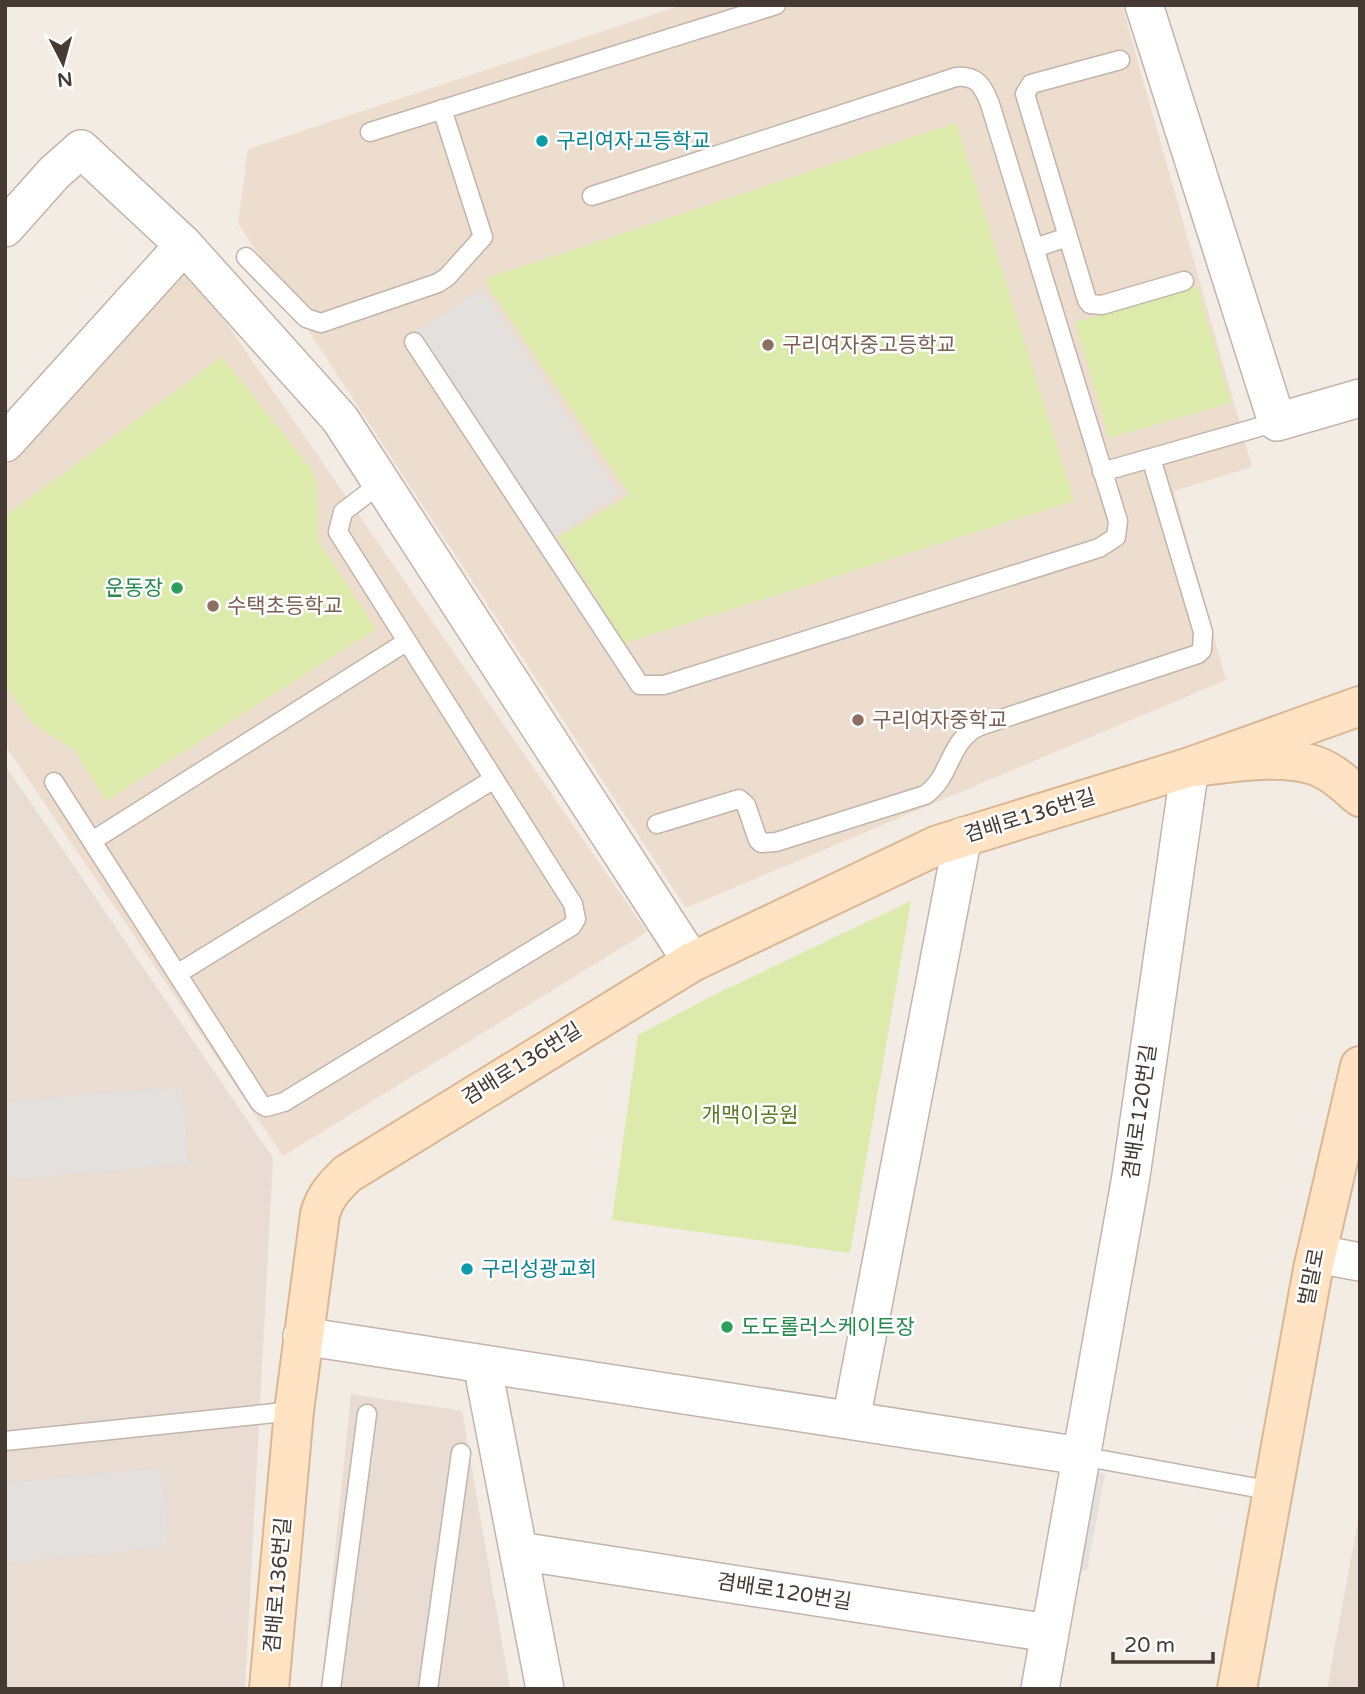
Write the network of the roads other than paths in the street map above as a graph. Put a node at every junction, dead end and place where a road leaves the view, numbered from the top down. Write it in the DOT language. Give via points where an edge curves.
graph roads {
  1 [pos="776,5"];
  2 [pos="1144,5"];
  3 [pos="1120,60"];
  4 [pos="442,109"];
  5 [pos="370,132"];
  6 [pos="592,196"];
  7 [pos="5,228"];
  8 [pos="1068,237"];
  9 [pos="184,246"];
  10 [pos="1034,248"];
  11 [pos="246,257"];
  12 [pos="1184,281"];
  13 [pos="414,342"];
  14 [pos="1360,398"];
  15 [pos="1277,422"];
  16 [pos="5,443"];
  17 [pos="1151,458"];
  18 [pos="1102,472"];
  19 [pos="381,483"];
  20 [pos="406,642"];
  21 [pos="1360,706"];
  22 [pos="1190,767"];
  23 [pos="494,779"];
  24 [pos="54,782"];
  25 [pos="1360,797"];
  26 [pos="657,824"];
  27 [pos="963,836"];
  28 [pos="92,841"];
  29 [pos="692,962"];
  30 [pos="177,974"];
  31 [pos="1360,1066"];
  32 [pos="1317,1254"];
  33 [pos="1360,1262"];
  34 [pos="302,1336"];
  35 [pos="482,1364"];
  36 [pos="294,1411"];
  37 [pos="367,1414"];
  38 [pos="852,1420"];
  39 [pos="5,1441"];
  40 [pos="461,1453"];
  41 [pos="1081,1456"];
  42 [pos="1273,1491"];
  43 [pos="519,1551"];
  44 [pos="1049,1633"];
  45 [pos="269,1689"];
  46 [pos="331,1689"];
  47 [pos="428,1689"];
  48 [pos="545,1689"];
  49 [pos="1040,1689"];
  50 [pos="1237,1689"];
  1 -- 4 [label="lane"];
  2 -- 15 [label="street"];
  3 -- 8 [label="lane" via="1026,88"];
  4 -- 5 [label="lane"];
  4 -- 11 [label="lane" via="483,237 447,277 427,289 321,323 306,318"];
  6 -- 10 [label="lane" via="964,77 980,83 985,91"];
  7 -- 9 [label="street" via="81,149"];
  8 -- 10 [label="lane"];
  8 -- 12 [label="lane" via="1090,304 1101,305"];
  9 -- 16 [label="street"];
  9 -- 19 [label="street" via="340,419"];
  10 -- 18 [label="lane"];
  13 -- 18 [label="lane" via="635,680 648,687 1106,545 1118,530"];
  14 -- 15 [label="street"];
  15 -- 17 [label="lane"];
  17 -- 18 [label="lane"];
  17 -- 26 [label="lane" via="1203,632 1198,654 980,726 958,741 937,785 925,795 776,842 761,843 746,805 739,799"];
  19 -- 20 [label="lane" via="343,512 338,532"];
  19 -- 29 [label="street"];
  20 -- 23 [label="lane"];
  20 -- 28 [label="lane"];
  21 -- 22 [label="street"];
  22 -- 25 [label="street" via="1310,763 1336,776"];
  22 -- 27 [label="street, 겸배로136번길"];
  22 -- 41 [label="street, 겸배로120번길" via="1131,1176"];
  23 -- 30 [label="lane"];
  23 -- 30 [label="lane" via="573,904 576,919 572,926 272,1107 260,1103"];
  24 -- 28 [label="lane"];
  27 -- 29 [label="street, 겸배로136번길"];
  27 -- 38 [label="street"];
  28 -- 30 [label="lane"];
  29 -- 34 [label="street, 겸배로136번길" via="347,1174 324,1198"];
  31 -- 32 [label="street, 벌말로"];
  32 -- 33 [label="street"];
  32 -- 42 [label="street, 벌말로"];
  34 -- 35 [label="street"];
  34 -- 36 [label="street, 겸배로136번길"];
  35 -- 38 [label="street"];
  35 -- 43 [label="street"];
  36 -- 39 [label="lane"];
  36 -- 45 [label="street, 겸배로136번길"];
  37 -- 46 [label="lane"];
  38 -- 41 [label="street"];
  40 -- 47 [label="lane"];
  41 -- 42 [label="lane"];
  41 -- 44 [label="street, 겸배로120번길"];
  42 -- 50 [label="street, 벌말로"];
  43 -- 44 [label="street, 겸배로120번길"];
  43 -- 48 [label="street"];
  44 -- 49 [label="street, 겸배로120번길"];
}
